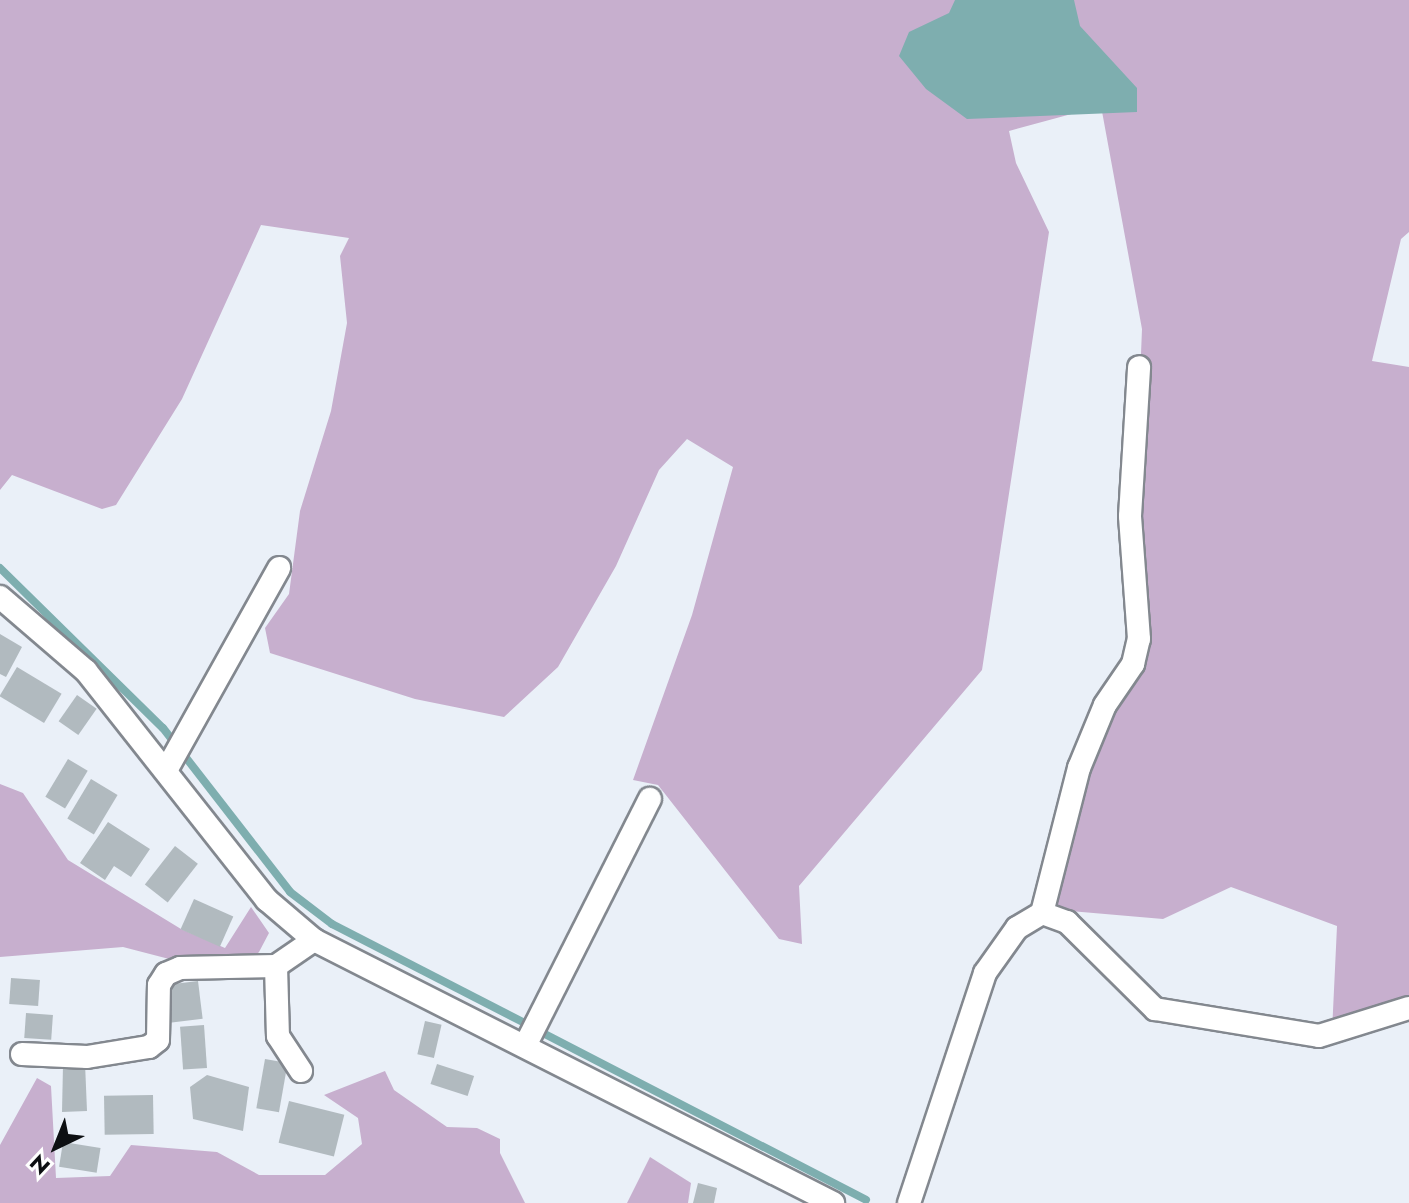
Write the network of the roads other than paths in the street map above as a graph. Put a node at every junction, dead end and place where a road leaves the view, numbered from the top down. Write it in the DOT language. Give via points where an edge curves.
graph roads {
  1 [pos="1139,367"];
  2 [pos="279,568"];
  3 [pos="0,597"];
  4 [pos="170,764"];
  5 [pos="650,799"];
  6 [pos="1042,913"];
  7 [pos="314,940"];
  8 [pos="276,966"];
  9 [pos="1409,1008"];
  10 [pos="526,1043"];
  11 [pos="22,1054"];
  12 [pos="301,1071"];
  13 [pos="833,1203"];
  14 [pos="909,1203"];
  1 -- 6 [label="street" via="1130,516 1139,639 1079,768"];
  2 -- 4 [label="street"];
  3 -- 4 [label="street" via="86,671"];
  4 -- 7 [label="street" via="267,900"];
  5 -- 10 [label="street"];
  6 -- 9 [label="street" via="1067,922 1155,1009 1319,1036"];
  6 -- 14 [label="street" via="1017,928 985,973"];
  7 -- 8 [label="street"];
  7 -- 10 [label="street"];
  8 -- 11 [label="street" via="180,968 166,974 159,985 158,1040 149,1047 87,1057"];
  8 -- 12 [label="street" via="278,1036"];
  10 -- 13 [label="street"];
}
